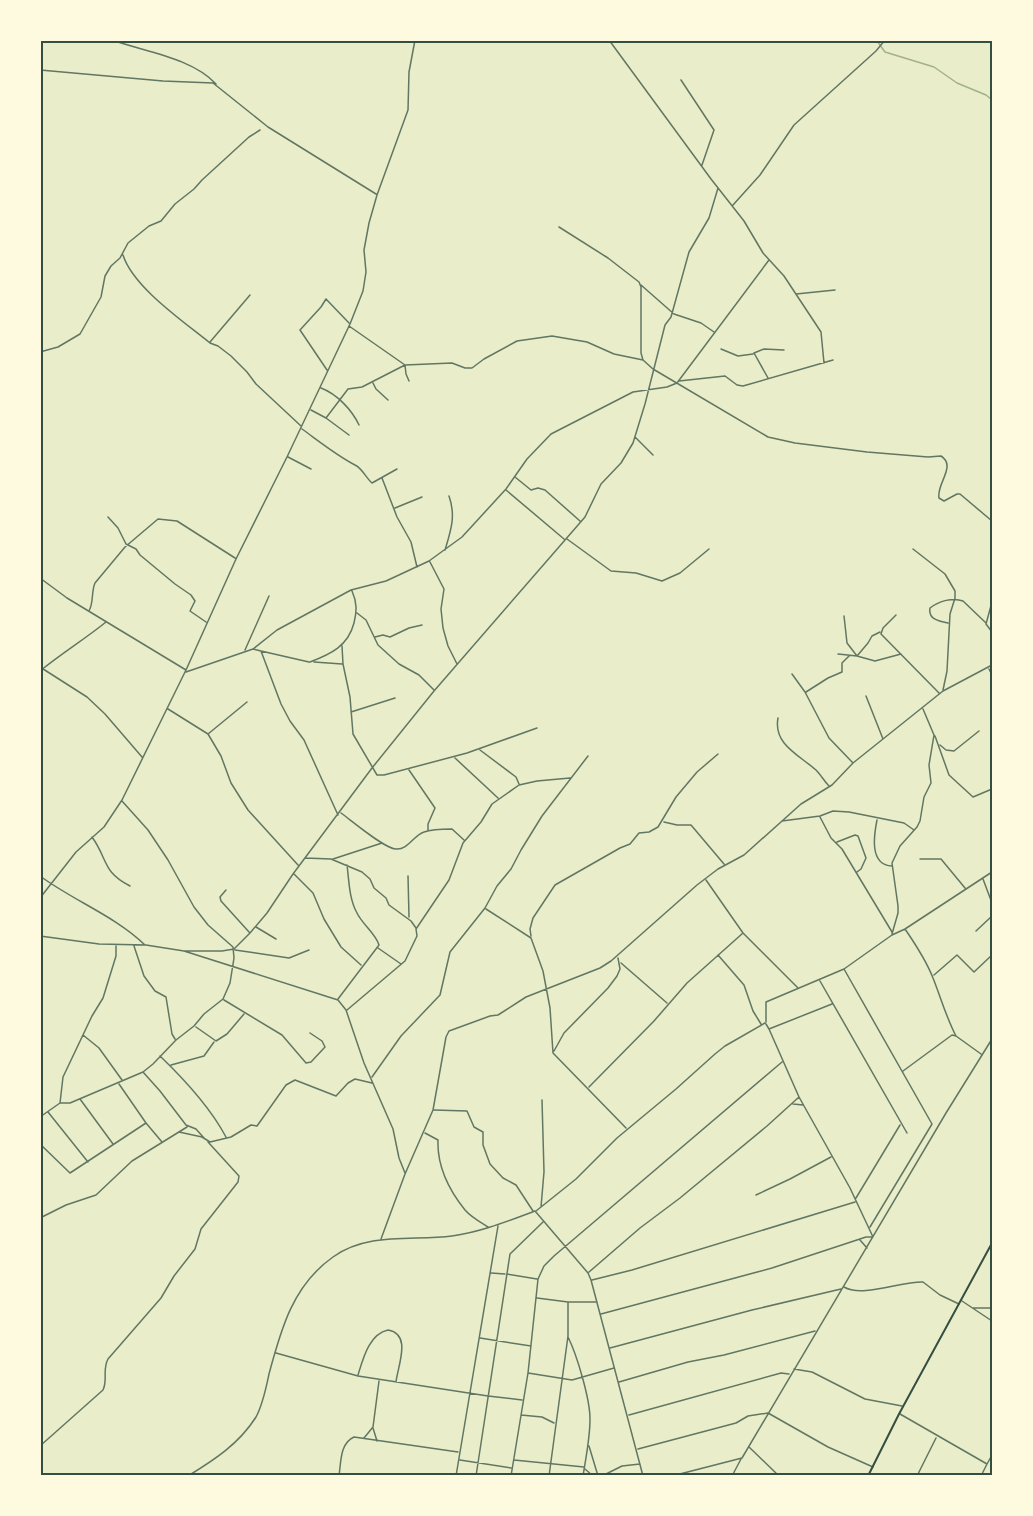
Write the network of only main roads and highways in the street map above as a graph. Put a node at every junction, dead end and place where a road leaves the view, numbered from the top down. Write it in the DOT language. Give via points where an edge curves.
graph roads {
  1 [pos="993,1243"];
  2 [pos="868,1476"];
  1 -- 2 [label="main road"];
}
